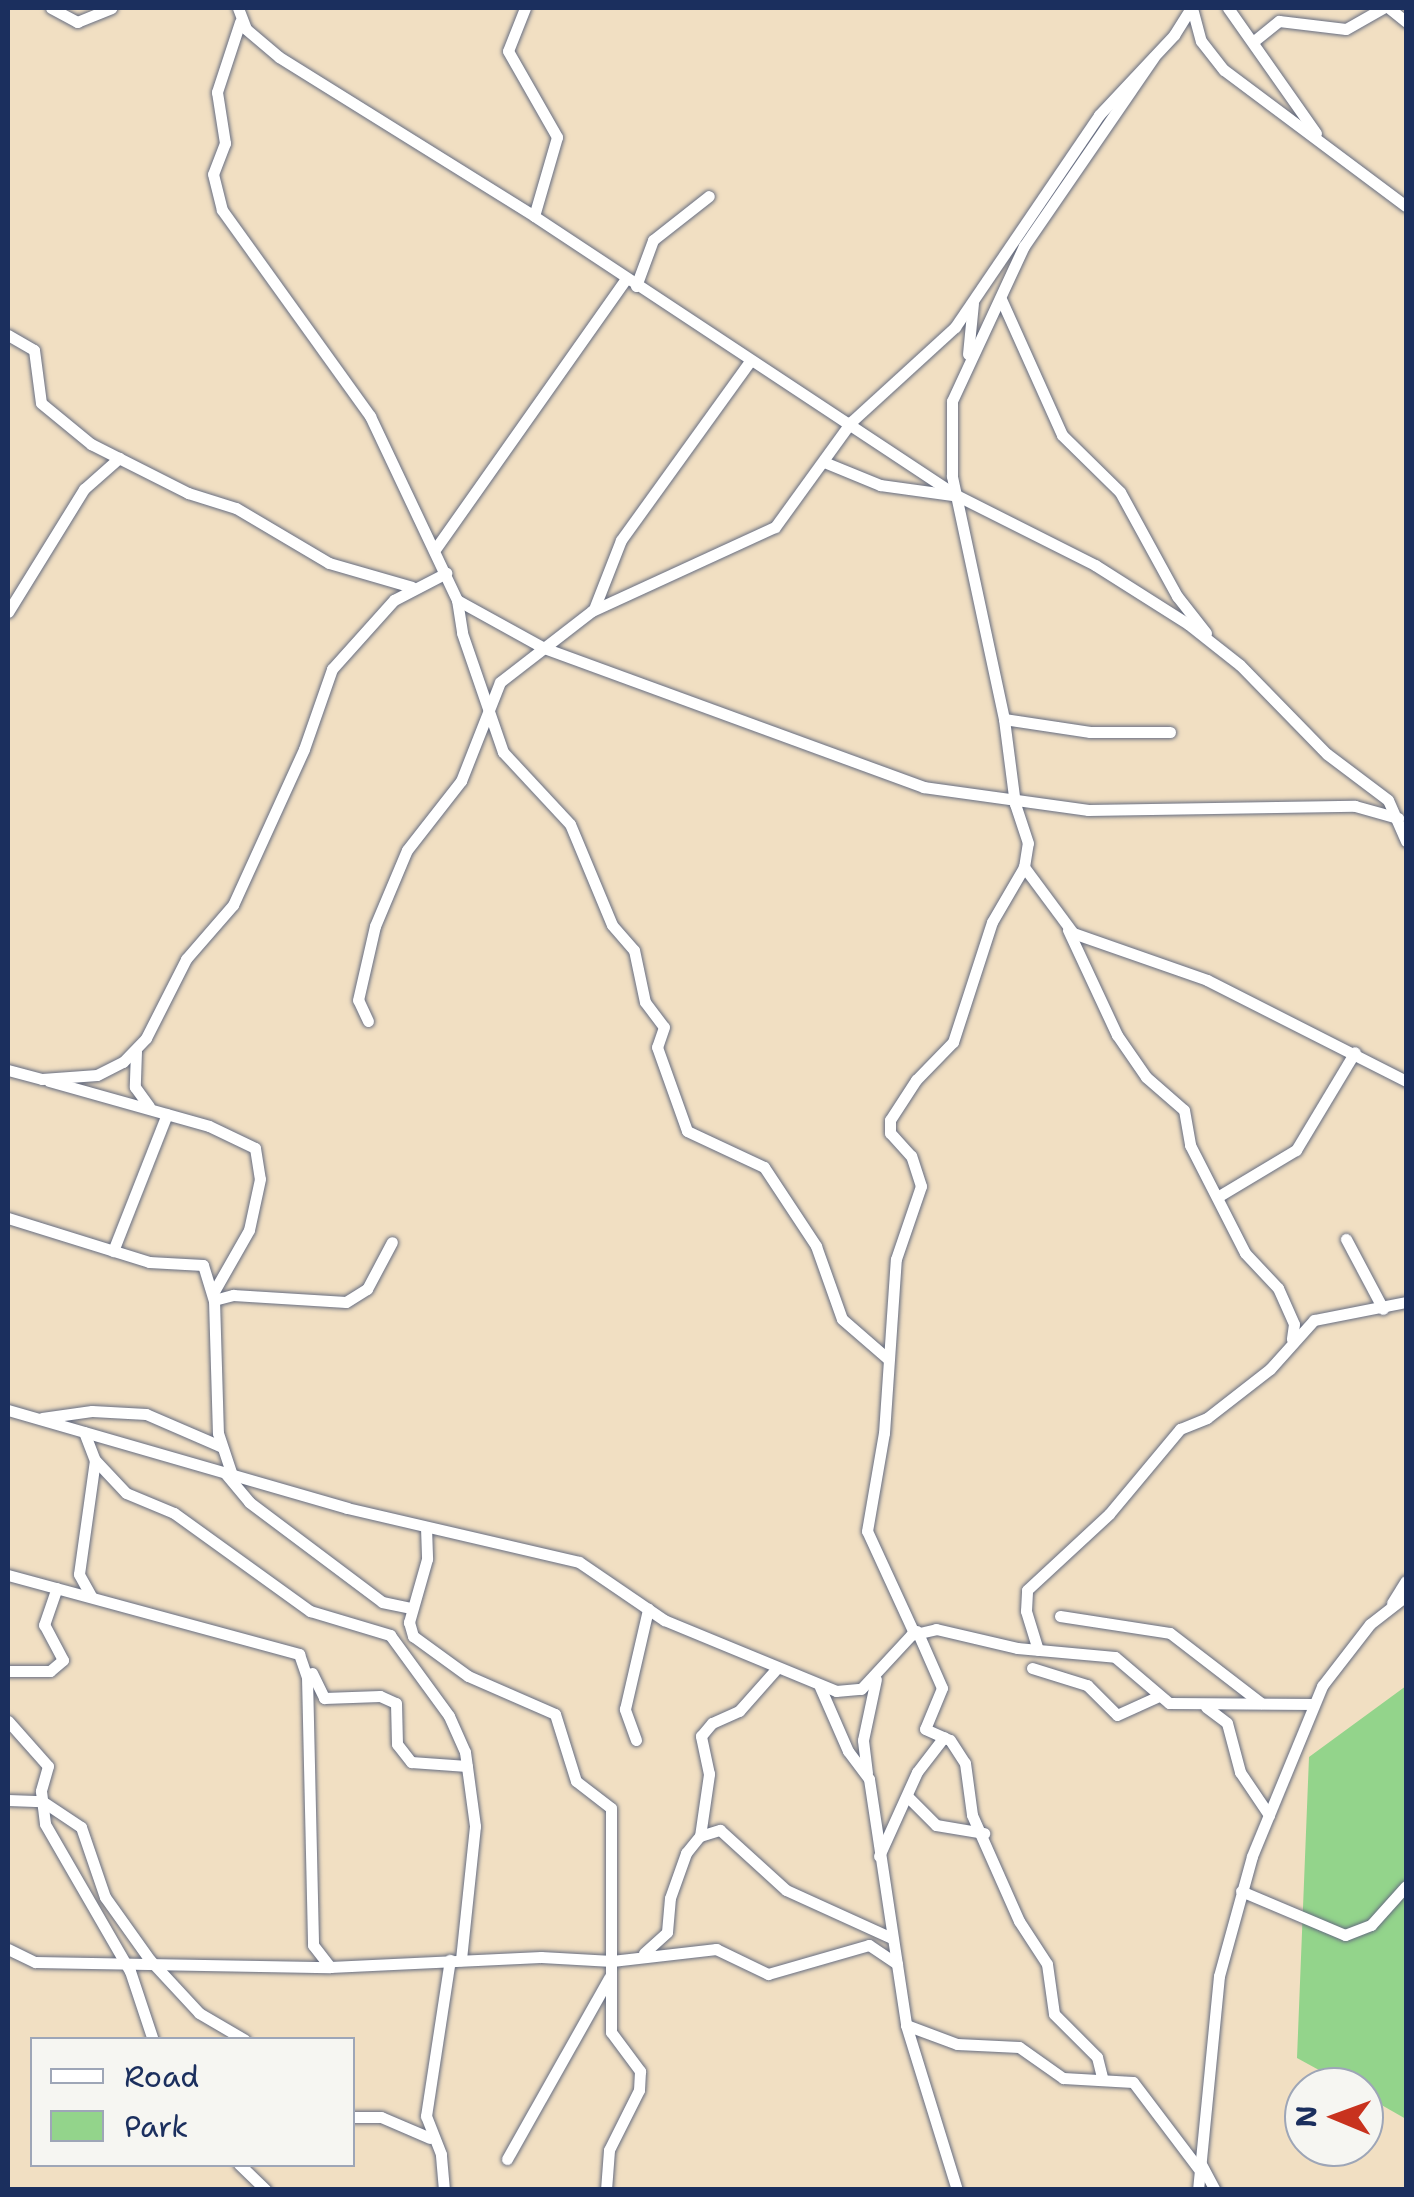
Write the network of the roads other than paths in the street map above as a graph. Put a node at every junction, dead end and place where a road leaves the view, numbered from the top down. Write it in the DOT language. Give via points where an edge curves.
graph roads {
  1 [pos="52,8"];
  2 [pos="111,8"];
  3 [pos="238,8"];
  4 [pos="525,8"];
  5 [pos="1192,8"];
  6 [pos="1228,8"];
  7 [pos="1386,8"];
  8 [pos="240,22"];
  9 [pos="1406,22"];
  10 [pos="1254,41"];
  11 [pos="1153,58"];
  12 [pos="1318,136"];
  13 [pos="709,196"];
  14 [pos="1406,206"];
  15 [pos="534,216"];
  16 [pos="631,283"];
  17 [pos="1002,299"];
  18 [pos="973,304"];
  19 [pos="8,334"];
  20 [pos="968,358"];
  21 [pos="750,361"];
  22 [pos="851,422"];
  23 [pos="120,458"];
  24 [pos="824,462"];
  25 [pos="956,496"];
  26 [pos="436,548"];
  27 [pos="446,573"];
  28 [pos="412,587"];
  29 [pos="457,600"];
  30 [pos="8,612"];
  31 [pos="592,612"];
  32 [pos="1216,646"];
  33 [pos="544,648"];
  34 [pos="486,704"];
  35 [pos="1004,719"];
  36 [pos="1170,732"];
  37 [pos="1015,804"];
  38 [pos="1398,818"];
  39 [pos="1406,841"];
  40 [pos="1024,867"];
  41 [pos="1015,883"];
  42 [pos="1041,898"];
  43 [pos="1068,930"];
  44 [pos="368,1022"];
  45 [pos="137,1047"];
  46 [pos="1355,1052"];
  47 [pos="8,1070"];
  48 [pos="42,1078"];
  49 [pos="1406,1081"];
  50 [pos="152,1110"];
  51 [pos="167,1114"];
  52 [pos="1220,1196"];
  53 [pos="8,1218"];
  54 [pos="1346,1240"];
  55 [pos="392,1242"];
  56 [pos="113,1251"];
  57 [pos="213,1296"];
  58 [pos="1406,1302"];
  59 [pos="1383,1309"];
  60 [pos="1292,1340"];
  61 [pos="887,1358"];
  62 [pos="8,1410"];
  63 [pos="37,1419"];
  64 [pos="84,1432"];
  65 [pos="220,1446"];
  66 [pos="96,1460"];
  67 [pos="229,1474"];
  68 [pos="426,1527"];
  69 [pos="8,1575"];
  70 [pos="1406,1581"];
  71 [pos="57,1588"];
  72 [pos="91,1596"];
  73 [pos="1406,1596"];
  74 [pos="411,1608"];
  75 [pos="648,1609"];
  76 [pos="1387,1610"];
  77 [pos="1060,1616"];
  78 [pos="916,1632"];
  79 [pos="285,1646"];
  80 [pos="1038,1650"];
  81 [pos="777,1668"];
  82 [pos="1032,1668"];
  83 [pos="8,1671"];
  84 [pos="877,1673"];
  85 [pos="820,1687"];
  86 [pos="1159,1696"];
  87 [pos="1260,1703"];
  88 [pos="1200,1704"];
  89 [pos="1314,1704"];
  90 [pos="8,1720"];
  91 [pos="944,1737"];
  92 [pos="636,1740"];
  93 [pos="467,1766"];
  94 [pos="867,1774"];
  95 [pos="907,1796"];
  96 [pos="8,1800"];
  97 [pos="42,1801"];
  98 [pos="1269,1816"];
  99 [pos="984,1833"];
  100 [pos="700,1836"];
  101 [pos="879,1856"];
  102 [pos="1406,1886"];
  103 [pos="1241,1890"];
  104 [pos="892,1938"];
  105 [pos="8,1949"];
  106 [pos="641,1956"];
  107 [pos="123,1959"];
  108 [pos="150,1960"];
  109 [pos="456,1960"];
  110 [pos="612,1960"];
  111 [pos="898,1964"];
  112 [pos="330,1967"];
  113 [pos="612,1975"];
  114 [pos="906,2025"];
  115 [pos="153,2037"];
  116 [pos="240,2037"];
  117 [pos="1102,2077"];
  118 [pos="355,2116"];
  119 [pos="430,2138"];
  120 [pos="507,2159"];
  121 [pos="243,2167"];
  122 [pos="1198,2174"];
  123 [pos="266,2190"];
  124 [pos="444,2190"];
  125 [pos="606,2190"];
  126 [pos="958,2190"];
  127 [pos="1187,2190"];
  128 [pos="1215,2190"];
  1 -- 2 [label="street" via="77,22"];
  3 -- 8 [label="street"];
  4 -- 15 [label="street" via="508,51 557,138"];
  5 -- 11 [label="street"];
  5 -- 12 [label="street" via="1201,42 1224,70 1280,117"];
  6 -- 10 [label="street"];
  7 -- 9 [label="street"];
  7 -- 10 [label="street" via="1346,29 1279,21"];
  8 -- 15 [label="street" via="279,57"];
  8 -- 26 [label="street" via="216,98 225,143 212,174 222,210 370,416"];
  10 -- 12 [label="street"];
  11 -- 17 [label="street" via="1028,239"];
  11 -- 18 [label="street" via="1099,116"];
  12 -- 14 [label="street"];
  13 -- 16 [label="street" via="653,240"];
  15 -- 16 [label="street"];
  16 -- 21 [label="street"];
  16 -- 26 [label="street"];
  17 -- 20 [label="street"];
  17 -- 32 [label="street" via="1062,435 1120,492 1177,596"];
  18 -- 20 [label="street"];
  18 -- 22 [label="street" via="898,385"];
  19 -- 23 [label="street" via="34,350 42,403 83,439"];
  20 -- 25 [label="street" via="956,384 948,436"];
  21 -- 22 [label="street"];
  21 -- 31 [label="street" via="621,540"];
  22 -- 24 [label="street"];
  22 -- 25 [label="street"];
  23 -- 28 [label="street" via="188,493 236,508 330,563"];
  23 -- 30 [label="street" via="84,489"];
  24 -- 25 [label="street" via="880,485"];
  24 -- 31 [label="street" via="775,528"];
  25 -- 32 [label="street" via="1095,565"];
  25 -- 35 [label="street"];
  26 -- 27 [label="street"];
  27 -- 28 [label="street"];
  27 -- 29 [label="street"];
  28 -- 45 [label="street" via="364,628 332,669 304,749 235,900 186,960"];
  29 -- 33 [label="street"];
  29 -- 34 [label="street"];
  31 -- 33 [label="street"];
  32 -- 38 [label="street" via="1328,754 1388,800"];
  33 -- 34 [label="street" via="501,680"];
  33 -- 37 [label="street" via="870,770"];
  34 -- 44 [label="street" via="461,781 406,850 375,926 358,1000"];
  34 -- 61 [label="street" via="508,760 570,824 612,925 635,952 646,1004 664,1027 656,1048 687,1131 764,1167 816,1246 842,1319"];
  35 -- 36 [label="street" via="1090,732"];
  35 -- 37 [label="street"];
  37 -- 38 [label="street" via="1088,810 1355,806"];
  37 -- 40 [label="street" via="1028,840"];
  38 -- 39 [label="street"];
  40 -- 41 [label="street"];
  40 -- 42 [label="street"];
  41 -- 42 [label="street"];
  41 -- 61 [label="street" via="992,922 953,1042 890,1120 890,1132 911,1156 921,1186 896,1259"];
  42 -- 43 [label="street"];
  43 -- 46 [label="street" via="1154,967 1207,980 1275,1019"];
  43 -- 52 [label="street" via="1117,1035 1146,1076 1184,1110 1190,1145"];
  45 -- 48 [label="street" via="96,1074"];
  45 -- 50 [label="street" via="135,1087"];
  46 -- 49 [label="street"];
  46 -- 52 [label="street" via="1296,1150"];
  47 -- 48 [label="street"];
  48 -- 50 [label="street"];
  50 -- 51 [label="street"];
  51 -- 56 [label="street"];
  51 -- 57 [label="street" via="247,1140 260,1160 248,1230"];
  52 -- 60 [label="street" via="1253,1266 1278,1288 1294,1324"];
  53 -- 56 [label="street"];
  54 -- 59 [label="street"];
  55 -- 57 [label="street" via="367,1289 346,1302"];
  56 -- 57 [label="street" via="156,1264 202,1264"];
  57 -- 65 [label="street"];
  58 -- 59 [label="street"];
  59 -- 60 [label="street" via="1314,1320"];
  60 -- 80 [label="street" via="1270,1369 1206,1418 1180,1429 1109,1514 1033,1582 1024,1604"];
  61 -- 78 [label="street" via="884,1433 867,1531"];
  62 -- 63 [label="street"];
  63 -- 64 [label="street"];
  63 -- 65 [label="street" via="92,1411 146,1414"];
  64 -- 66 [label="street"];
  64 -- 67 [label="street"];
  65 -- 67 [label="street"];
  66 -- 72 [label="street" via="79,1574"];
  66 -- 93 [label="street" via="126,1492 197,1528 294,1601 326,1619 390,1636 460,1735"];
  67 -- 68 [label="street"];
  67 -- 74 [label="street" via="249,1502 382,1602"];
  68 -- 74 [label="street" via="427,1559"];
  68 -- 75 [label="street" via="579,1562"];
  69 -- 71 [label="street"];
  70 -- 76 [label="street"];
  71 -- 72 [label="street"];
  71 -- 83 [label="street" via="44,1625 63,1650 62,1662 50,1671"];
  72 -- 79 [label="street"];
  73 -- 76 [label="street"];
  74 -- 110 [label="street" via="411,1632 428,1648 468,1676 556,1714 576,1781 608,1801"];
  75 -- 81 [label="street"];
  75 -- 92 [label="street" via="625,1709"];
  76 -- 89 [label="street" via="1337,1662"];
  77 -- 87 [label="street" via="1170,1633"];
  78 -- 80 [label="street"];
  78 -- 84 [label="street"];
  78 -- 91 [label="street" via="942,1688 924,1727"];
  79 -- 93 [label="street" via="306,1653 315,1690 324,1698 380,1696 396,1702 397,1744 412,1762"];
  79 -- 112 [label="street" via="299,1654 306,1677 313,1944"];
  80 -- 86 [label="street" via="1120,1658"];
  81 -- 85 [label="street"];
  81 -- 100 [label="street" via="739,1711 701,1736 709,1774"];
  82 -- 86 [label="street" via="1087,1685 1118,1715"];
  84 -- 85 [label="street" via="870,1684 849,1692"];
  84 -- 94 [label="street" via="863,1740"];
  85 -- 94 [label="street" via="848,1752"];
  86 -- 88 [label="street"];
  87 -- 88 [label="street"];
  87 -- 89 [label="street"];
  88 -- 98 [label="street" via="1227,1722 1240,1772"];
  89 -- 98 [label="street"];
  90 -- 97 [label="street" via="48,1766"];
  91 -- 95 [label="street"];
  91 -- 99 [label="street" via="965,1764 972,1815"];
  93 -- 109 [label="street" via="475,1826"];
  94 -- 101 [label="street"];
  95 -- 99 [label="street" via="936,1826"];
  95 -- 101 [label="street"];
  96 -- 97 [label="street"];
  97 -- 107 [label="street" via="49,1833"];
  97 -- 108 [label="street" via="84,1830 105,1897"];
  98 -- 103 [label="street"];
  99 -- 117 [label="street" via="1019,1921 1047,1964 1055,2016 1097,2057"];
  100 -- 104 [label="street" via="728,1832 763,1875 786,1890"];
  100 -- 106 [label="street" via="670,1898 666,1935"];
  101 -- 104 [label="street"];
  102 -- 103 [label="street" via="1371,1925 1345,1935"];
  103 -- 122 [label="street" via="1219,1976"];
  104 -- 111 [label="street"];
  105 -- 107 [label="street" via="35,1962"];
  106 -- 110 [label="street"];
  106 -- 111 [label="street" via="725,1950 758,1972 774,1974 870,1945"];
  107 -- 108 [label="street"];
  107 -- 115 [label="street"];
  108 -- 112 [label="street"];
  108 -- 116 [label="street" via="199,2013"];
  109 -- 110 [label="street"];
  109 -- 112 [label="street"];
  109 -- 119 [label="street" via="428,2071"];
  110 -- 113 [label="street"];
  111 -- 114 [label="street"];
  113 -- 120 [label="street"];
  113 -- 125 [label="street" via="612,2036 639,2065 640,2084 608,2150"];
  114 -- 117 [label="street" via="958,2044 1019,2047 1062,2078"];
  114 -- 126 [label="street"];
  117 -- 122 [label="street" via="1142,2088"];
  118 -- 119 [label="street" via="380,2117"];
  119 -- 124 [label="street" via="441,2154"];
  121 -- 123 [label="street"];
  122 -- 127 [label="street"];
  122 -- 128 [label="street"];
}
